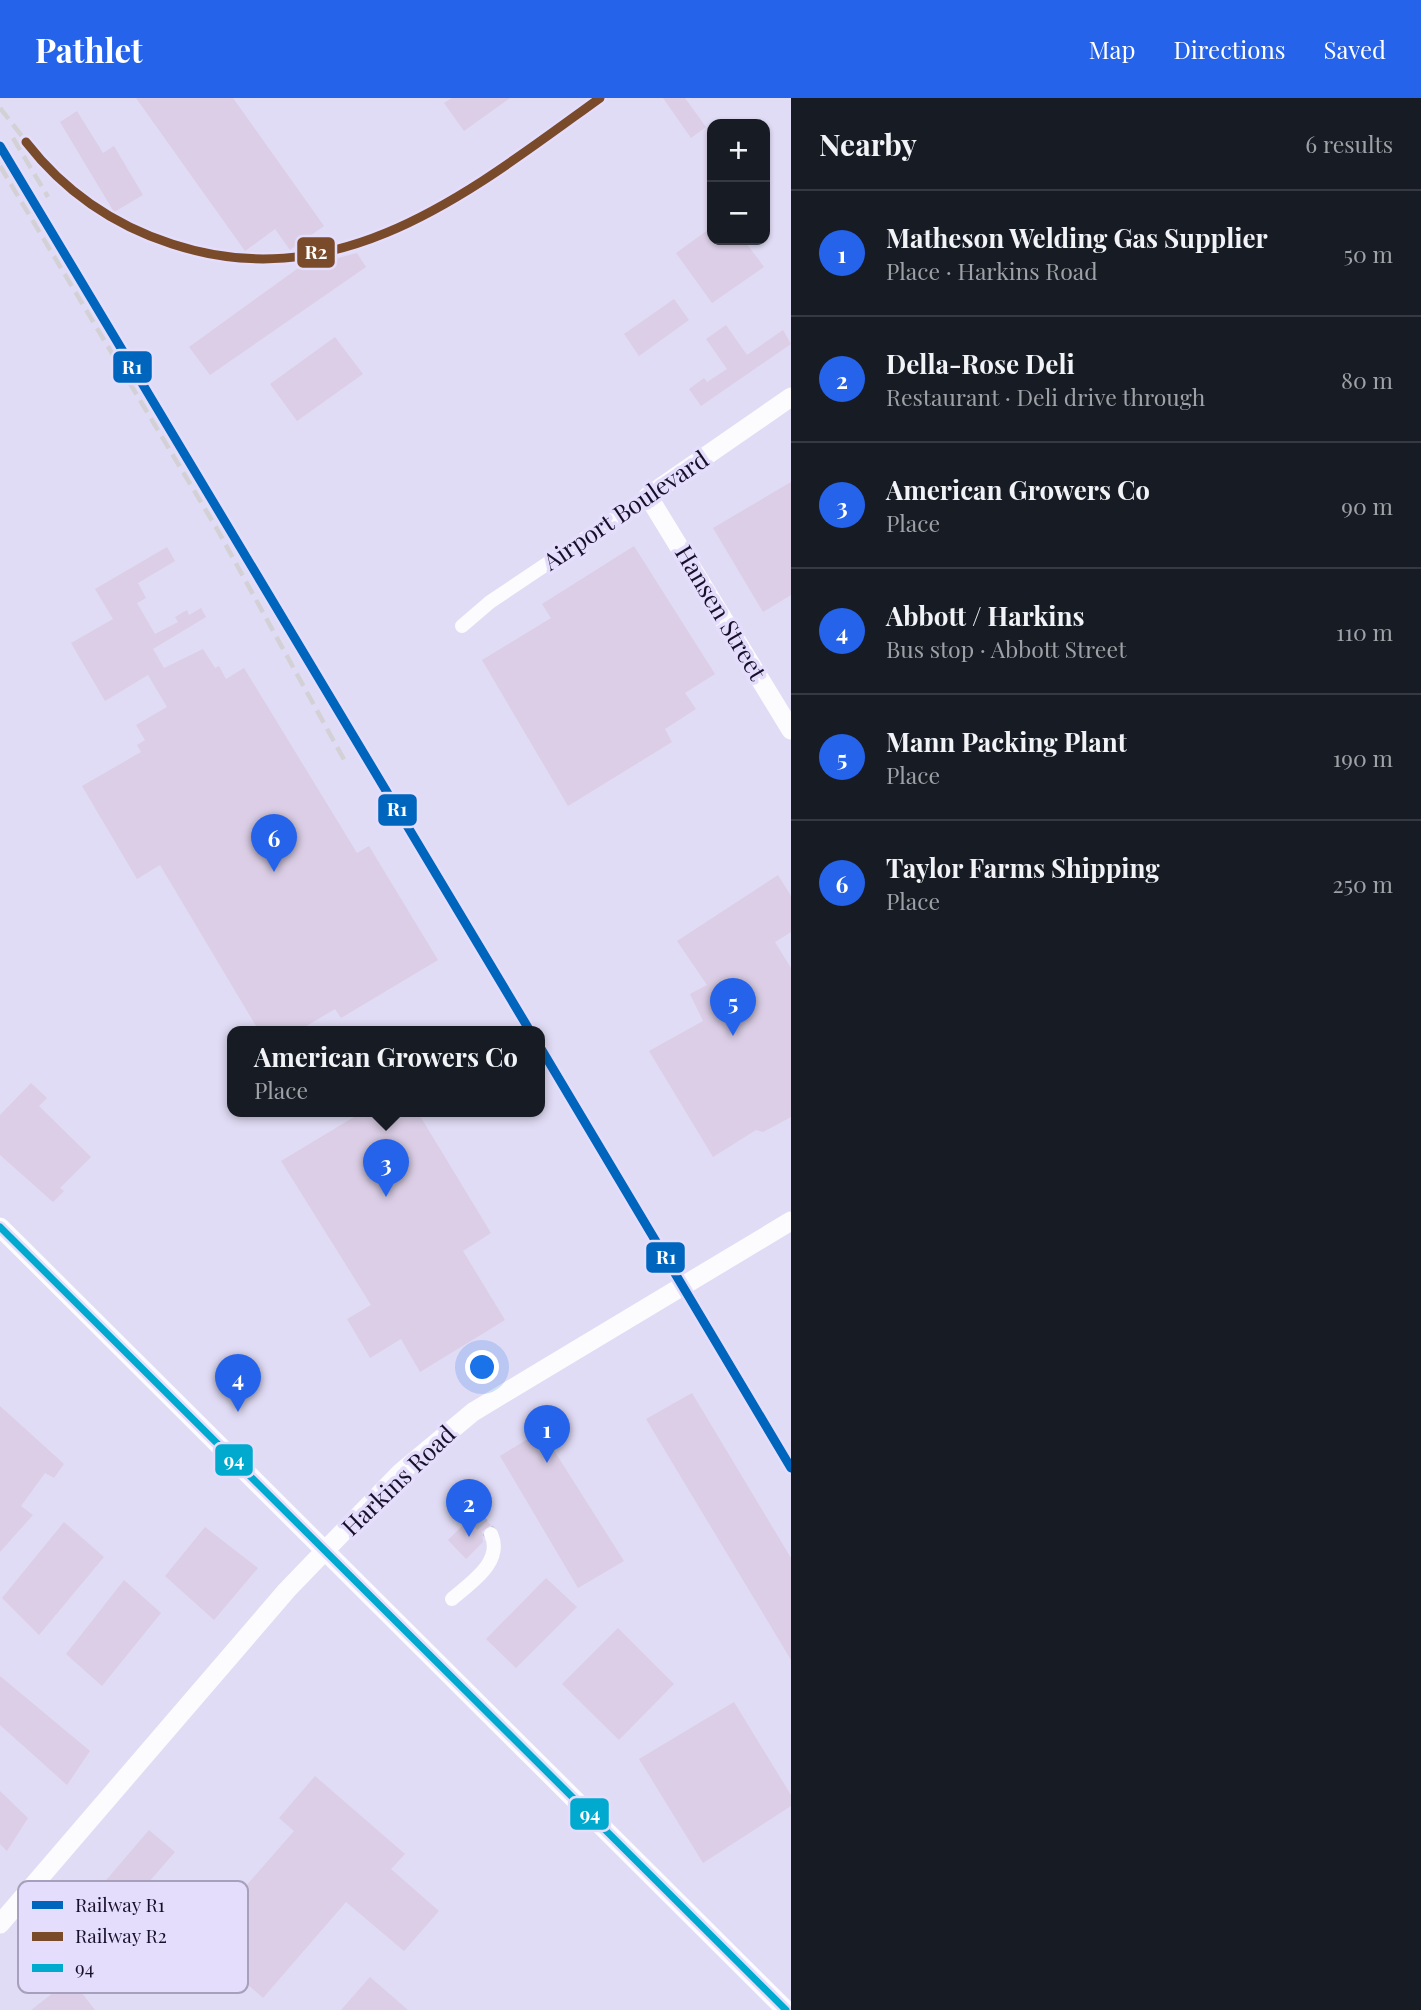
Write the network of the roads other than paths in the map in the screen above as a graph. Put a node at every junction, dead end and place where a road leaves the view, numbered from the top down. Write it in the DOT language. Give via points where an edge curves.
graph roads {
  1 [pos="791,397"];
  2 [pos="648,496"];
  3 [pos="461,626"];
  4 [pos="791,730"];
  5 [pos="791,1221"];
  6 [pos="0,1227"];
  7 [pos="456,1495"];
  8 [pos="473,1515"];
  9 [pos="491,1534"];
  10 [pos="327,1551"];
  11 [pos="452,1599"];
  12 [pos="37,1881"];
  13 [pos="18,1903"];
  14 [pos="0,1924"];
  15 [pos="786,2010"];
  1 -- 2 [label="street, Airport Boulevard"];
  2 -- 3 [label="street, Airport Boulevard"];
  2 -- 4 [label="street, Hansen Street"];
  5 -- 10 [label="street, Harkins Road" via="473,1412 400,1474"];
  6 -- 10 [label="street"];
  7 -- 8 [label="street"];
  9 -- 11 [label="street" via="495,1542 492,1560"];
  10 -- 12 [label="street, Harkins Road" via="287,1590"];
  10 -- 15 [label="street"];
  13 -- 14 [label="street, Harkins Road"];
}
